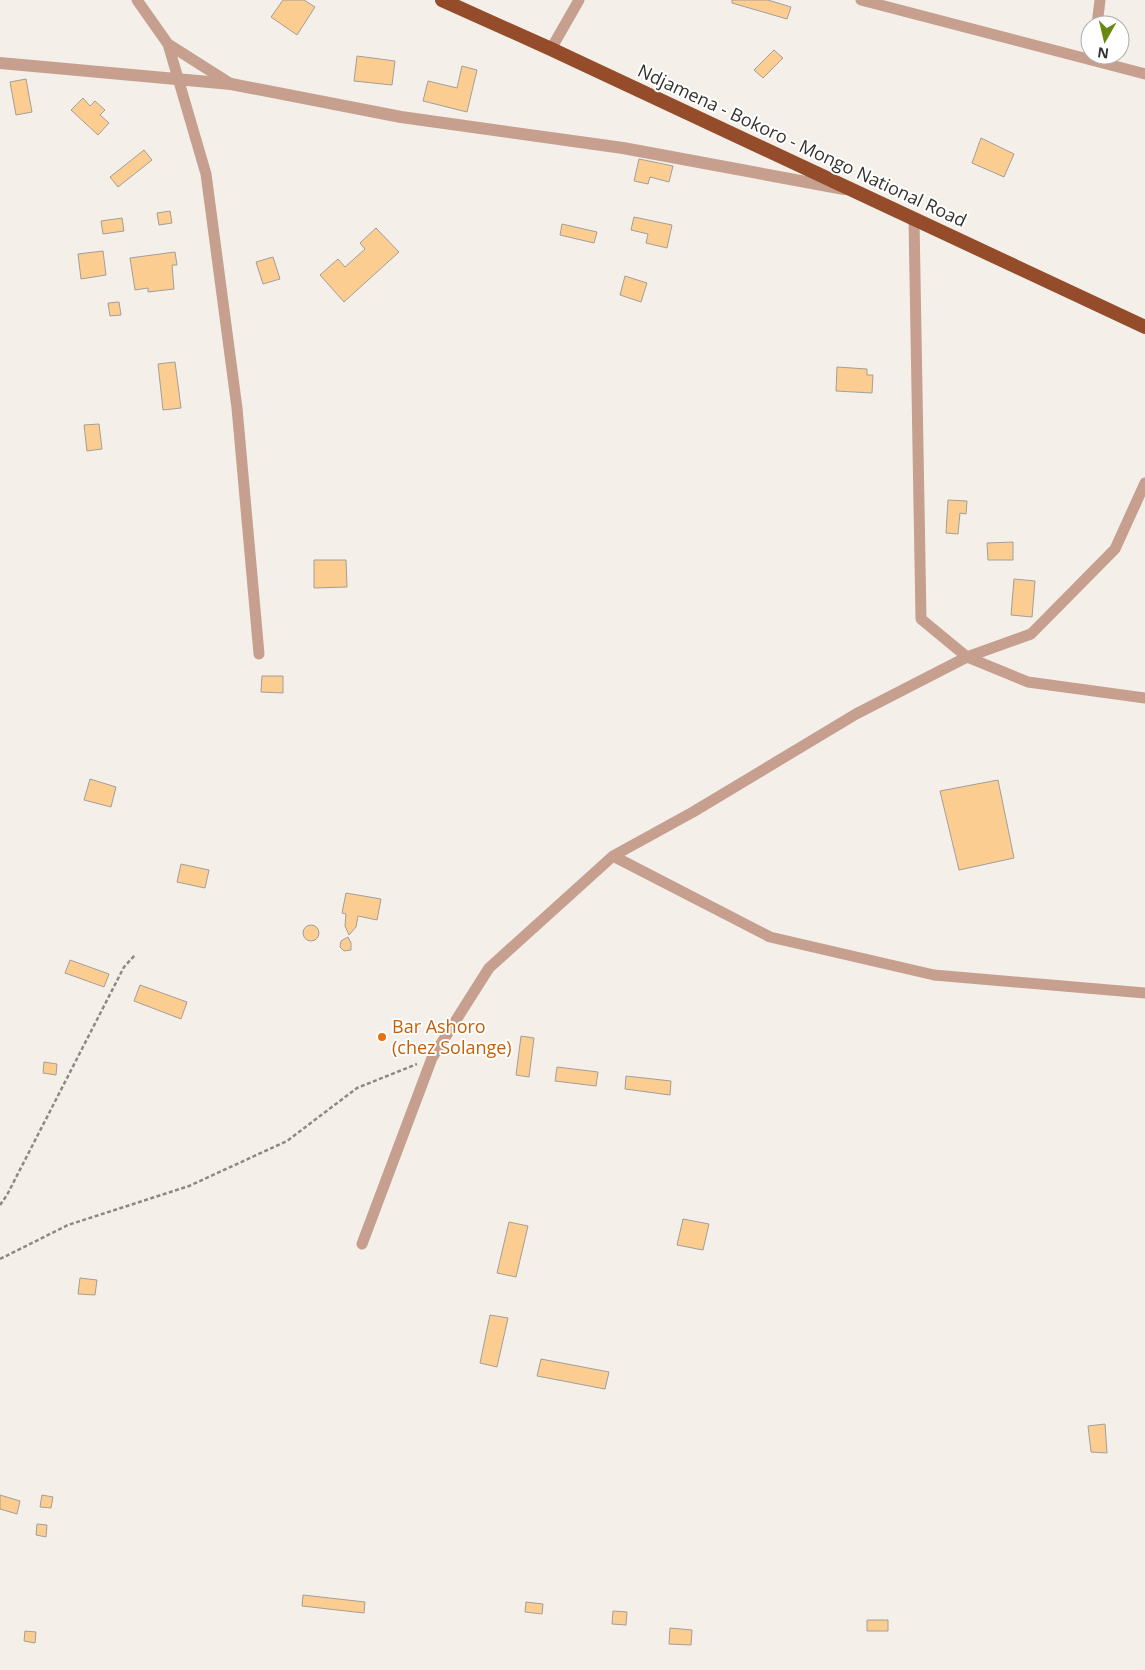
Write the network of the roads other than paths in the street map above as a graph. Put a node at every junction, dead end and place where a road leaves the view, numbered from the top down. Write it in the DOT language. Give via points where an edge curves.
graph roads {
  1 [pos="137,0"];
  2 [pos="442,0"];
  3 [pos="579,0"];
  4 [pos="1100,0"];
  5 [pos="869,1"];
  6 [pos="1098,15"];
  7 [pos="168,44"];
  8 [pos="551,49"];
  9 [pos="1080,55"];
  10 [pos="0,63"];
  11 [pos="1115,65"];
  12 [pos="1145,74"];
  13 [pos="179,80"];
  14 [pos="231,84"];
  15 [pos="854,191"];
  16 [pos="914,219"];
  17 [pos="1145,327"];
  18 [pos="1145,483"];
  19 [pos="259,654"];
  20 [pos="966,657"];
  21 [pos="1145,698"];
  22 [pos="613,856"];
  23 [pos="1145,992"];
  24 [pos="362,1244"];
  1 -- 7 [label="street"];
  2 -- 8 [label="highway, Ndjamena - Bokoro - Mongo National Road"];
  3 -- 8 [label="street"];
  4 -- 6 [label="street"];
  5 -- 9 [label="street"];
  7 -- 13 [label="street"];
  7 -- 14 [label="street"];
  8 -- 15 [label="highway, Ndjamena - Bokoro - Mongo National Road"];
  10 -- 13 [label="street"];
  11 -- 12 [label="street"];
  13 -- 14 [label="street"];
  13 -- 19 [label="street" via="206,174 237,408"];
  14 -- 15 [label="street" via="401,117 623,148"];
  15 -- 16 [label="highway, Ndjamena - Bokoro - Mongo National Road"];
  16 -- 17 [label="highway, Ndjamena - Bokoro - Mongo National Road"];
  16 -- 20 [label="street" via="921,619"];
  18 -- 20 [label="street" via="1115,549 1031,634"];
  20 -- 21 [label="street" via="1028,682"];
  20 -- 22 [label="street" via="856,714"];
  22 -- 23 [label="street" via="770,937 934,976"];
  22 -- 24 [label="street" via="489,968 432,1058"];
}
